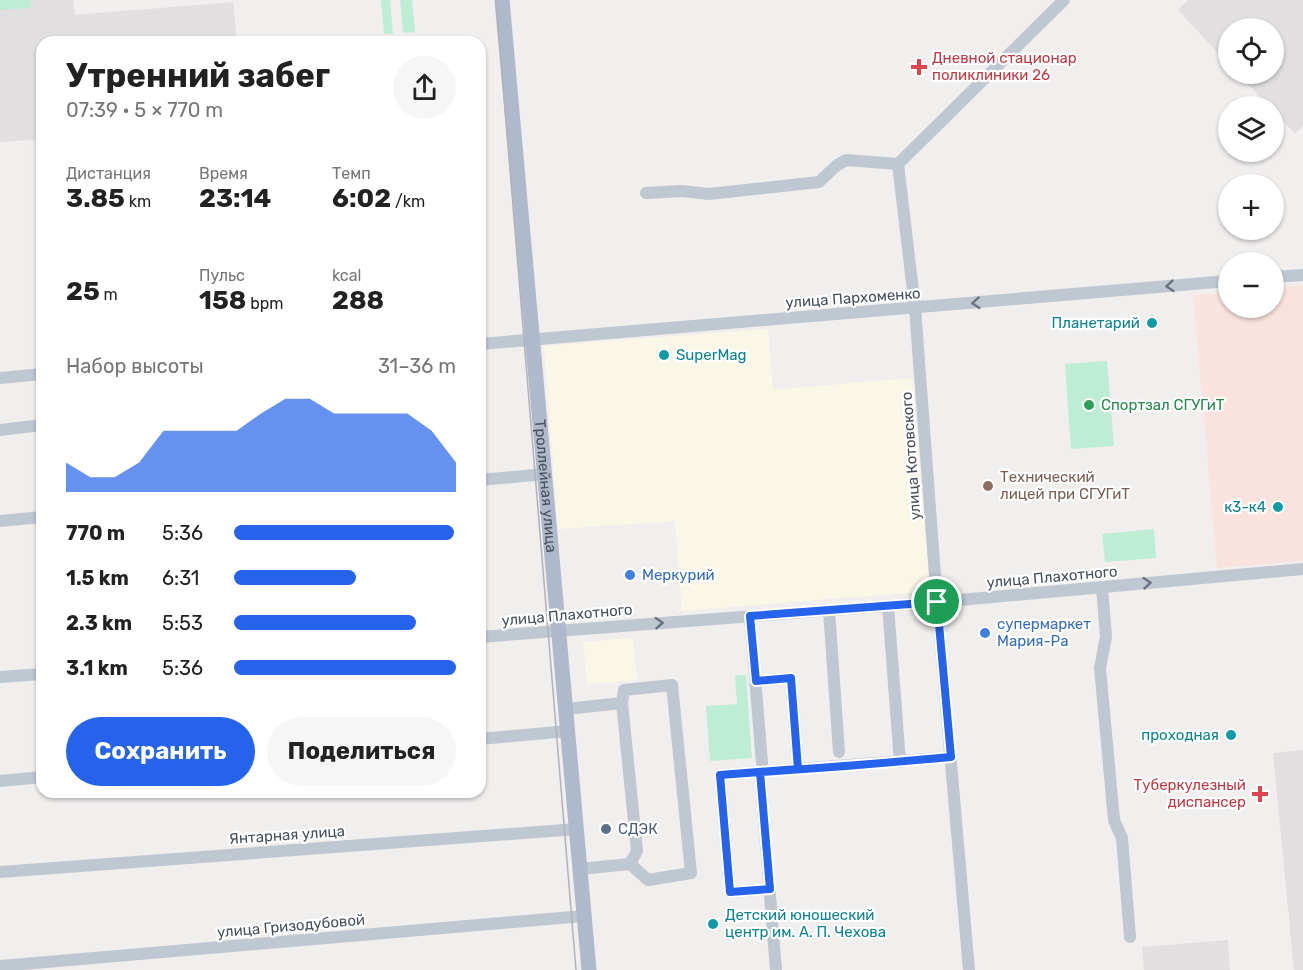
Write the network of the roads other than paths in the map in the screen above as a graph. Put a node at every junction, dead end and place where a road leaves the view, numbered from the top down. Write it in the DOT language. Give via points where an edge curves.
graph roads {
  1 [pos="502,0"];
  2 [pos="1064,0"];
  3 [pos="898,164"];
  4 [pos="646,193"];
  5 [pos="1303,275"];
  6 [pos="1284,277"];
  7 [pos="1218,282"];
  8 [pos="915,308"];
  9 [pos="534,340"];
  10 [pos="486,344"];
  11 [pos="36,375"];
  12 [pos="0,378"];
  13 [pos="36,426"];
  14 [pos="0,430"];
  15 [pos="545,474"];
  16 [pos="486,479"];
  17 [pos="36,518"];
  18 [pos="0,521"];
  19 [pos="1303,569"];
  20 [pos="1102,587"];
  21 [pos="937,602"];
  22 [pos="888,606"];
  23 [pos="829,610"];
  24 [pos="750,616"];
  25 [pos="559,631"];
  26 [pos="486,637"];
  27 [pos="36,674"];
  28 [pos="0,677"];
  29 [pos="756,681"];
  30 [pos="622,703"];
  31 [pos="566,709"];
  32 [pos="568,731"];
  33 [pos="486,738"];
  34 [pos="839,752"];
  35 [pos="951,757"];
  36 [pos="900,762"];
  37 [pos="761,767"];
  38 [pos="798,769"];
  39 [pos="36,778"];
  40 [pos="0,781"];
  41 [pos="576,829"];
  42 [pos="630,864"];
  43 [pos="580,869"];
  44 [pos="0,872"];
  45 [pos="770,889"];
  46 [pos="584,916"];
  47 [pos="1130,937"];
  48 [pos="0,966"];
  49 [pos="589,970"];
  50 [pos="776,970"];
  51 [pos="969,970"];
  1 -- 9 [label="main road, Троллейная улица"];
  2 -- 3 [label="street"];
  3 -- 4 [label="street" via="846,160 819,182 709,194 682,190"];
  3 -- 8 [label="street, улица Котовского"];
  5 -- 6 [label="street"];
  7 -- 8 [label="street, улица Пархоменко, one-way"];
  8 -- 9 [label="street, улица Пархоменко"];
  8 -- 21 [label="street, улица Котовского"];
  9 -- 10 [label="street, улица Пархоменко"];
  9 -- 15 [label="main road, Троллейная улица"];
  11 -- 12 [label="street"];
  13 -- 14 [label="street"];
  15 -- 16 [label="street"];
  15 -- 25 [label="main road, Троллейная улица"];
  17 -- 18 [label="street"];
  20 -- 19 [label="street, улица Плахотного, one-way"];
  20 -- 21 [label="street, улица Плахотного"];
  20 -- 47 [label="street" via="1106,637 1100,668 1114,820 1122,838"];
  21 -- 22 [label="street, улица Плахотного"];
  21 -- 35 [label="street, улица Котовского"];
  22 -- 23 [label="street, улица Плахотного"];
  22 -- 36 [label="street"];
  23 -- 24 [label="street, улица Плахотного"];
  23 -- 34 [label="street"];
  25 -- 24 [label="street, улица Плахотного, one-way"];
  24 -- 29 [label="street"];
  25 -- 26 [label="street, улица Плахотного"];
  25 -- 31 [label="main road, Троллейная улица"];
  27 -- 28 [label="street"];
  29 -- 37 [label="street"];
  29 -- 38 [label="street" via="791,678"];
  30 -- 31 [label="street"];
  30 -- 42 [label="street" via="637,851"];
  30 -- 42 [label="street" via="624,690 672,684 691,873 648,880"];
  31 -- 32 [label="main road, Троллейная улица"];
  32 -- 33 [label="street"];
  32 -- 41 [label="main road, Троллейная улица"];
  35 -- 36 [label="street"];
  35 -- 51 [label="street, улица Котовского"];
  36 -- 38 [label="street"];
  37 -- 38 [label="street"];
  37 -- 45 [label="street"];
  37 -- 45 [label="street" via="720,775 730,892"];
  39 -- 40 [label="street"];
  41 -- 43 [label="main road, Троллейная улица"];
  41 -- 44 [label="street, Янтарная улица"];
  42 -- 43 [label="street"];
  43 -- 46 [label="main road, Троллейная улица"];
  45 -- 50 [label="street"];
  46 -- 48 [label="street, улица Гризодубовой"];
  46 -- 49 [label="main road, Троллейная улица"];
}
